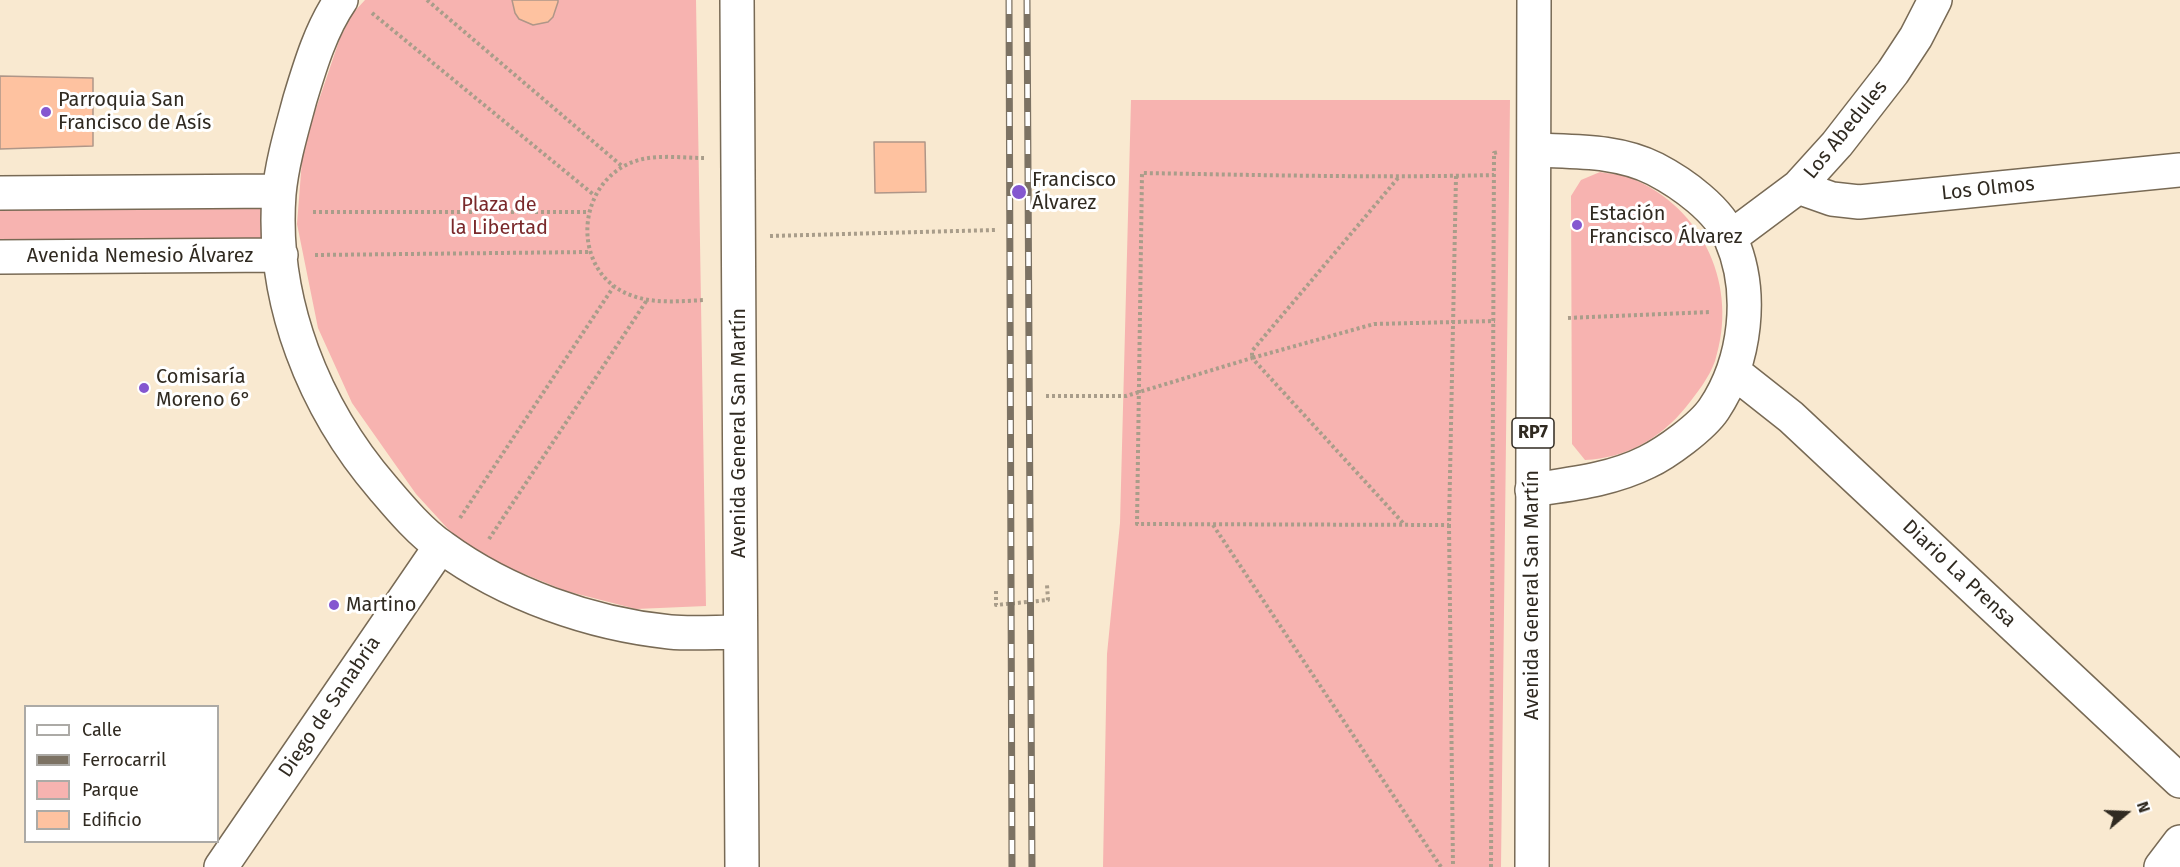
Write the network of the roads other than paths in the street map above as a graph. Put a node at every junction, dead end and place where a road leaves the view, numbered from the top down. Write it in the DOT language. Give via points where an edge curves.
graph roads {
  1 [pos="737,0"];
  2 [pos="1534,0"];
  3 [pos="1935,0"];
  4 [pos="353,4"];
  5 [pos="1535,150"];
  6 [pos="2180,170"];
  7 [pos="1798,187"];
  8 [pos="0,193"];
  9 [pos="279,202"];
  10 [pos="1731,237"];
  11 [pos="281,255"];
  12 [pos="0,257"];
  13 [pos="1734,372"];
  14 [pos="1532,490"];
  15 [pos="440,547"];
  16 [pos="740,632"];
  17 [pos="2180,781"];
  18 [pos="2180,842"];
  19 [pos="221,867"];
  20 [pos="742,867"];
  21 [pos="1533,867"];
  22 [pos="2161,867"];
  1 -- 16 [label="street, Avenida General San Martín"];
  2 -- 5 [label="street, Avenida General San Martín / RP7"];
  3 -- 7 [label="street, Los Abedules" via="1893,72"];
  4 -- 9 [label="street" via="310,67 291,132"];
  5 -- 10 [label="street" via="1608,153 1654,168 1687,188 1709,208"];
  5 -- 14 [label="street, Avenida General San Martín / RP7"];
  6 -- 7 [label="street, Los Olmos" via="1859,202 1832,199"];
  7 -- 10 [label="street, Los Abedules"];
  8 -- 9 [label="street"];
  9 -- 11 [label="street"];
  10 -- 13 [label="street" via="1741,269 1745,310"];
  11 -- 12 [label="street, Avenida Nemesio Álvarez"];
  11 -- 15 [label="street" via="296,334 333,422 359,461"];
  13 -- 14 [label="street" via="1713,411 1681,440 1647,462 1594,481"];
  13 -- 17 [label="street, Diario La Prensa" via="1791,417"];
  14 -- 21 [label="street, Avenida General San Martín / RP7"];
  15 -- 16 [label="street" via="494,579 607,622 671,632"];
  15 -- 19 [label="street, Diego de Sanabria"];
  16 -- 20 [label="street, Avenida General San Martín"];
  18 -- 22 [label="street"];
}
